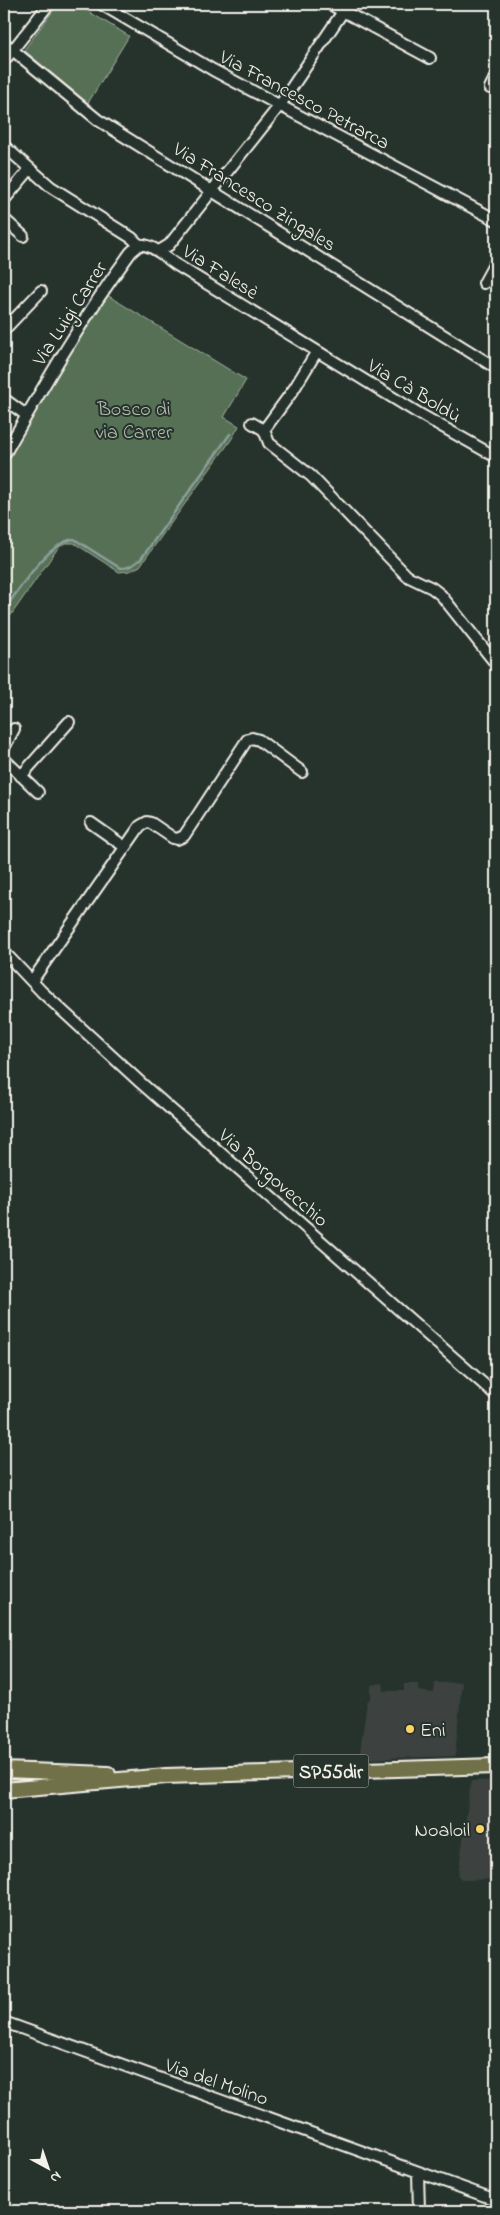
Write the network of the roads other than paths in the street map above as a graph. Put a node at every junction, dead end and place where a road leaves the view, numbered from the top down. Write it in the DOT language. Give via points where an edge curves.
graph roads {
  1 [pos="49,4"];
  2 [pos="101,4"];
  3 [pos="330,4"];
  4 [pos="346,8"];
  5 [pos="4,42"];
  6 [pos="14,51"];
  7 [pos="430,58"];
  8 [pos="4,61"];
  9 [pos="496,76"];
  10 [pos="490,88"];
  11 [pos="280,106"];
  12 [pos="4,146"];
  13 [pos="30,169"];
  14 [pos="212,190"];
  15 [pos="4,200"];
  16 [pos="4,219"];
  17 [pos="496,220"];
  18 [pos="23,236"];
  19 [pos="139,245"];
  20 [pos="158,251"];
  21 [pos="496,261"];
  22 [pos="484,283"];
  23 [pos="41,291"];
  24 [pos="4,330"];
  25 [pos="317,351"];
  26 [pos="496,368"];
  27 [pos="4,399"];
  28 [pos="26,415"];
  29 [pos="252,423"];
  30 [pos="264,430"];
  31 [pos="4,455"];
  32 [pos="496,455"];
  33 [pos="496,664"];
  34 [pos="69,722"];
  35 [pos="14,729"];
  36 [pos="4,748"];
  37 [pos="4,759"];
  38 [pos="302,772"];
  39 [pos="21,776"];
  40 [pos="38,792"];
  41 [pos="92,823"];
  42 [pos="125,847"];
  43 [pos="4,952"];
  44 [pos="32,981"];
  45 [pos="496,1394"];
  46 [pos="496,1766"];
  47 [pos="4,1770"];
  48 [pos="166,1776"];
  49 [pos="4,1790"];
  50 [pos="4,2022"];
  51 [pos="418,2172"];
  52 [pos="496,2200"];
  53 [pos="419,2211"];
  1 -- 6 [label="street"];
  2 -- 11 [label="street, Via Francesco Petrarca"];
  3 -- 4 [label="street"];
  4 -- 7 [label="street"];
  4 -- 11 [label="street"];
  5 -- 6 [label="street, Via Francesco Zingales"];
  6 -- 8 [label="street"];
  6 -- 14 [label="street, Via Francesco Zingales" via="98,120"];
  9 -- 10 [label="street"];
  11 -- 14 [label="street"];
  11 -- 17 [label="street, Via Francesco Petrarca"];
  12 -- 13 [label="street, Via Falesè"];
  13 -- 15 [label="street"];
  13 -- 19 [label="street, Via Falesè" via="50,187"];
  14 -- 20 [label="street" via="169,245"];
  14 -- 26 [label="street, Via Francesco Zingales"];
  16 -- 18 [label="street"];
  19 -- 20 [label="street, Via Falesè"];
  19 -- 28 [label="street, Via Luigi Carrer" via="87,313"];
  20 -- 25 [label="street, Via Falesè"];
  21 -- 22 [label="street"];
  23 -- 24 [label="street"];
  25 -- 30 [label="street"];
  25 -- 32 [label="street, Via Cà Boldù" via="432,422"];
  27 -- 28 [label="street"];
  28 -- 31 [label="street, Via Luigi Carrer"];
  29 -- 30 [label="street"];
  30 -- 33 [label="street" via="269,443 311,476 407,576 440,595"];
  34 -- 39 [label="street"];
  35 -- 36 [label="street"];
  37 -- 39 [label="street"];
  38 -- 42 [label="street" via="259,740 247,740 184,836 173,838 147,822 140,826"];
  39 -- 40 [label="street"];
  41 -- 42 [label="street"];
  42 -- 44 [label="street"];
  43 -- 44 [label="street, Via Borgovecchio"];
  44 -- 45 [label="street, Via Borgovecchio" via="141,1083"];
  46 -- 48 [label="highway, SP55dir"];
  47 -- 48 [label="highway, SP55dir"];
  48 -- 49 [label="highway, SP55dir"];
  50 -- 51 [label="street, Via del Molino"];
  51 -- 52 [label="street, Via del Molino"];
  51 -- 53 [label="street"];
}
